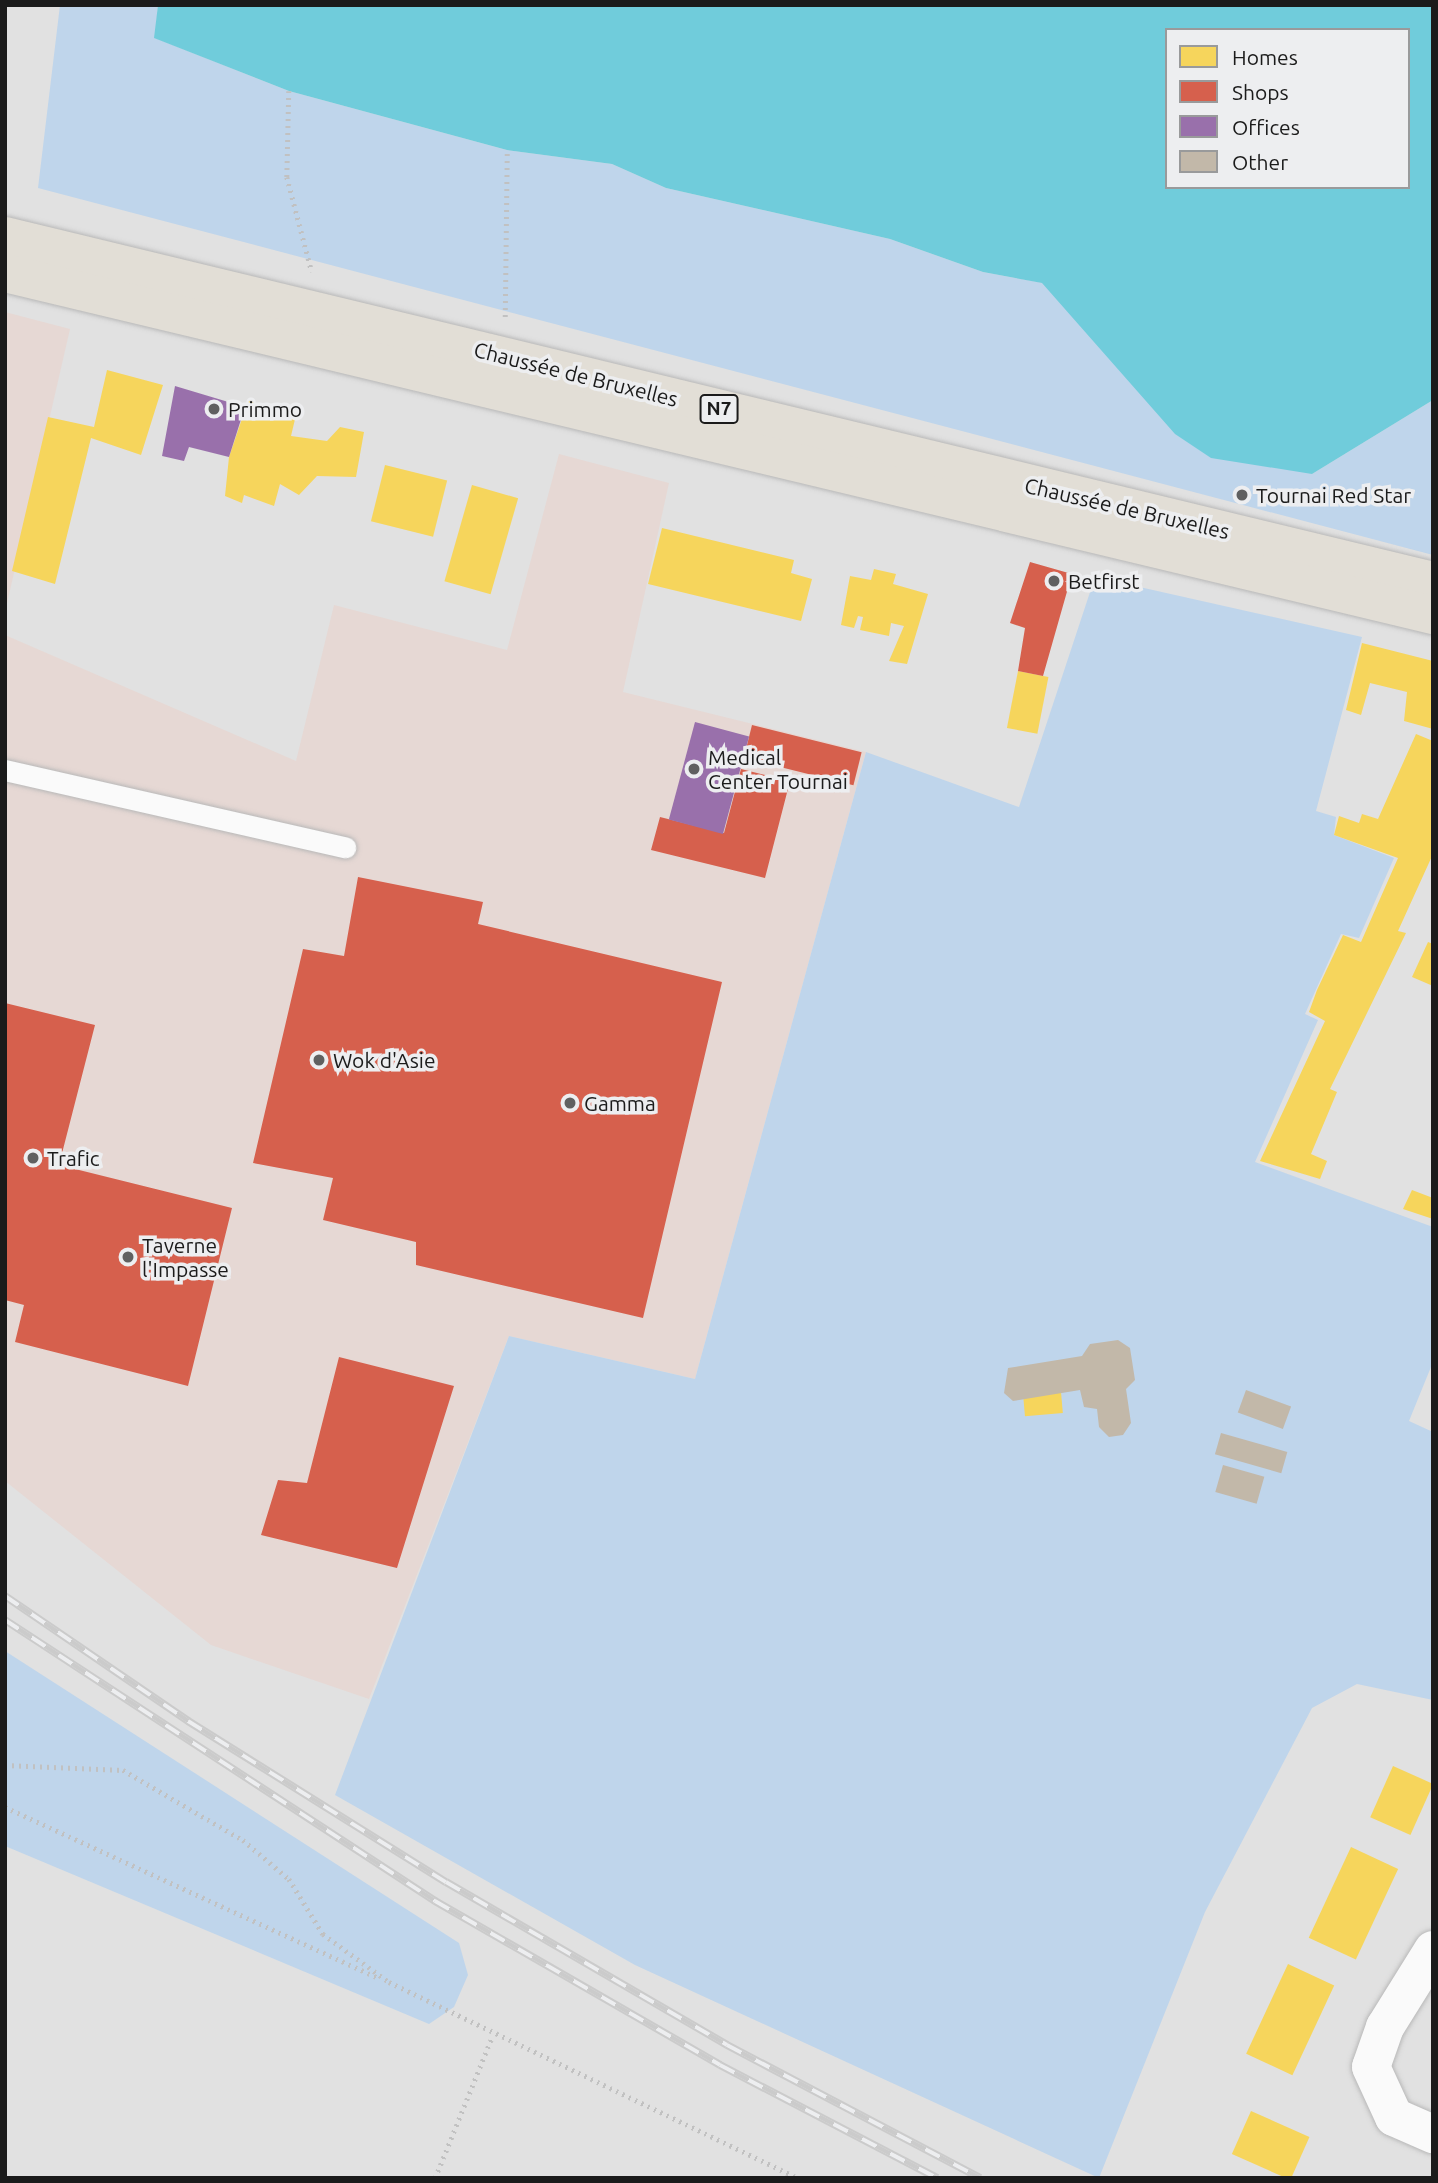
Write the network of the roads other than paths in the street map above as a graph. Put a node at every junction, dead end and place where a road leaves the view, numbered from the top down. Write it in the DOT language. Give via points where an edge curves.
graph roads {
  1 [pos="5,236"];
  2 [pos="5,273"];
  3 [pos="1433,581"];
  4 [pos="1433,615"];
  5 [pos="5,770"];
  6 [pos="345,847"];
  7 [pos="1433,1950"];
  8 [pos="1433,2134"];
  1 -- 3 [label="main road, Chaussée de Bruxelles / N7"];
  2 -- 4 [label="main road, Chaussée de Bruxelles / N7"];
  5 -- 6 [label="lane"];
  7 -- 8 [label="street" via="1385,2027 1371,2067 1394,2117"];
}
